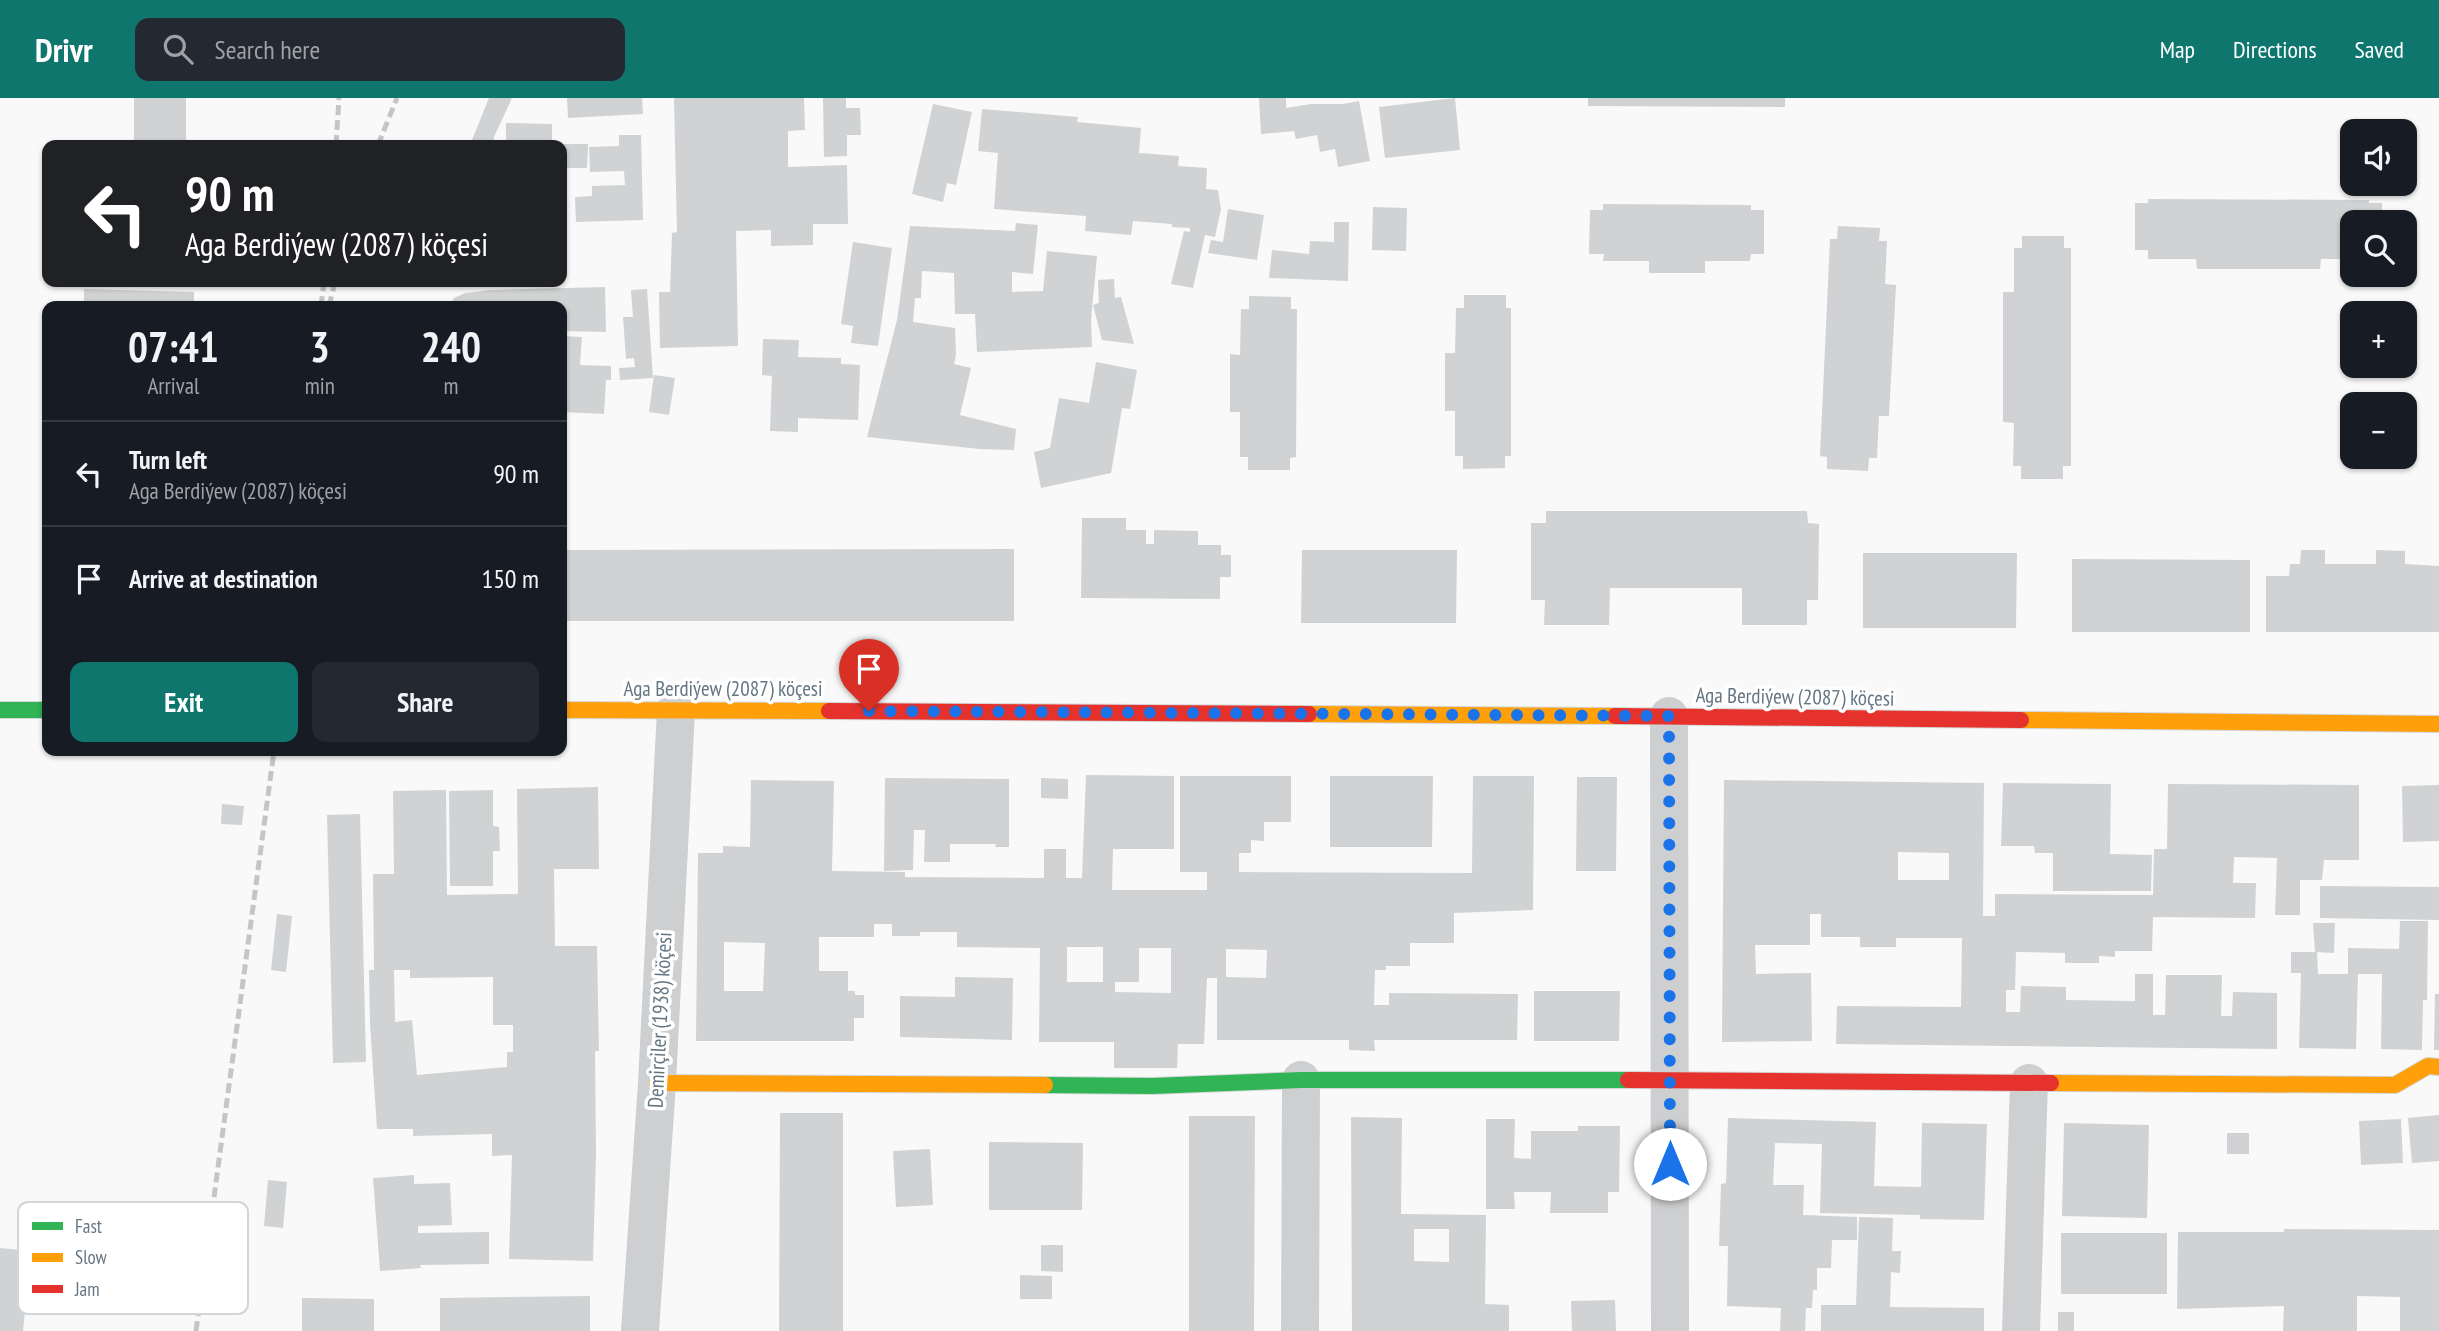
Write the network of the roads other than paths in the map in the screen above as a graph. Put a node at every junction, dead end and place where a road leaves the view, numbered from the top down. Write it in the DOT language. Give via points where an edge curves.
graph roads {
  1 [pos="0,710"];
  2 [pos="42,710"];
  3 [pos="567,710"];
  4 [pos="677,710"];
  5 [pos="1669,716"];
  6 [pos="2439,724"];
  7 [pos="2439,1067"];
  8 [pos="1301,1080"];
  9 [pos="1669,1080"];
  10 [pos="657,1083"];
  11 [pos="2029,1083"];
  12 [pos="640,1331"];
  13 [pos="1300,1331"];
  14 [pos="1670,1331"];
  15 [pos="2021,1331"];
  1 -- 2 [label="street"];
  3 -- 4 [label="street, Aga Berdiýew (2087) köçesi"];
  4 -- 5 [label="street, Aga Berdiýew (2087) köçesi"];
  4 -- 10 [label="street, Demirçiler (1938) köçesi"];
  5 -- 6 [label="street, Aga Berdiýew (2087) köçesi"];
  5 -- 9 [label="street"];
  7 -- 11 [label="street" via="2428,1066 2395,1085"];
  8 -- 9 [label="street"];
  8 -- 10 [label="street" via="1152,1086"];
  8 -- 13 [label="street"];
  9 -- 11 [label="street"];
  9 -- 14 [label="street"];
  10 -- 12 [label="street, Demirçiler (1938) köçesi"];
  11 -- 15 [label="street"];
}
